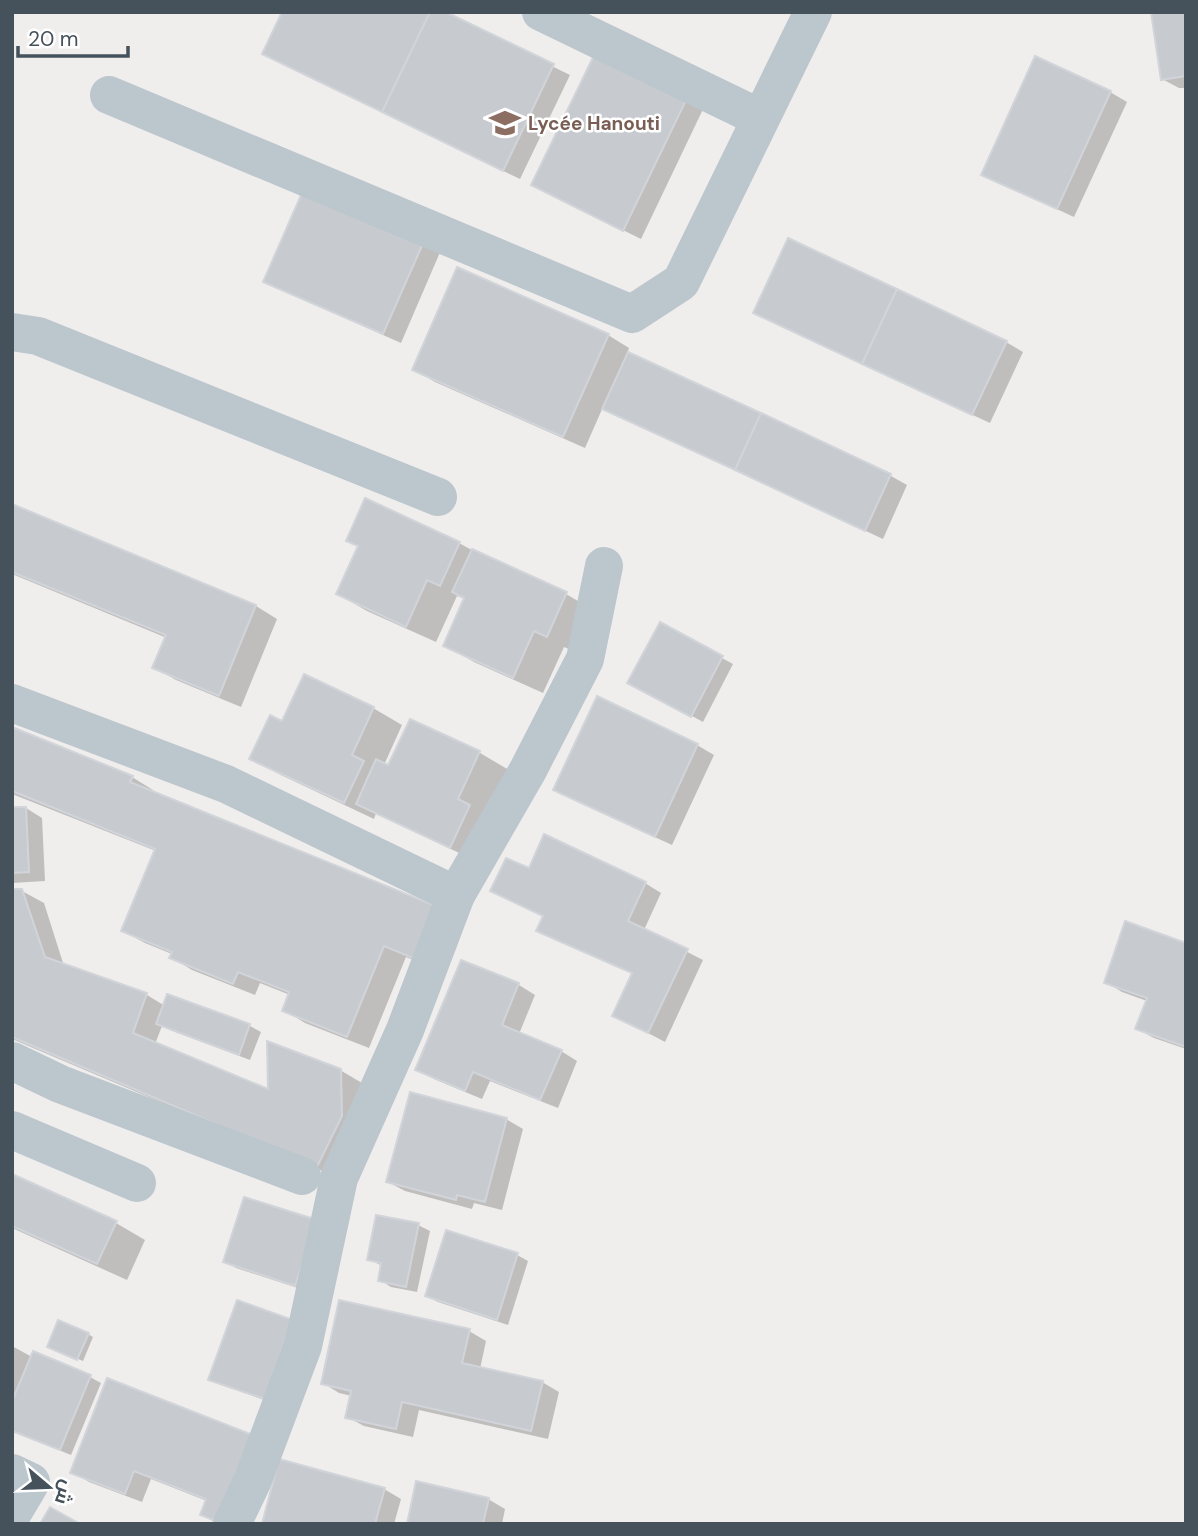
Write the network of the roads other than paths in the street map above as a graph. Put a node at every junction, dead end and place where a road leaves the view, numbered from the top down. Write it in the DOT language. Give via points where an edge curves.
graph roads {
  1 [pos="541,12"];
  2 [pos="813,12"];
  3 [pos="110,94"];
  4 [pos="760,118"];
  5 [pos="12,332"];
  6 [pos="438,497"];
  7 [pos="604,566"];
  8 [pos="12,703"];
  9 [pos="456,895"];
  10 [pos="12,1061"];
  11 [pos="12,1130"];
  12 [pos="302,1176"];
  13 [pos="137,1183"];
  14 [pos="12,1473"];
  15 [pos="12,1514"];
  16 [pos="232,1524"];
  1 -- 4 [label="street"];
  2 -- 4 [label="street"];
  3 -- 4 [label="street" via="632,314 681,282"];
  5 -- 6 [label="street" via="38,336"];
  7 -- 9 [label="street" via="585,659"];
  8 -- 9 [label="street" via="226,784"];
  9 -- 16 [label="street" via="405,1030 339,1178 303,1346"];
  10 -- 12 [label="street" via="60,1084"];
  11 -- 13 [label="street"];
  14 -- 15 [label="street" via="31,1482"];
}
